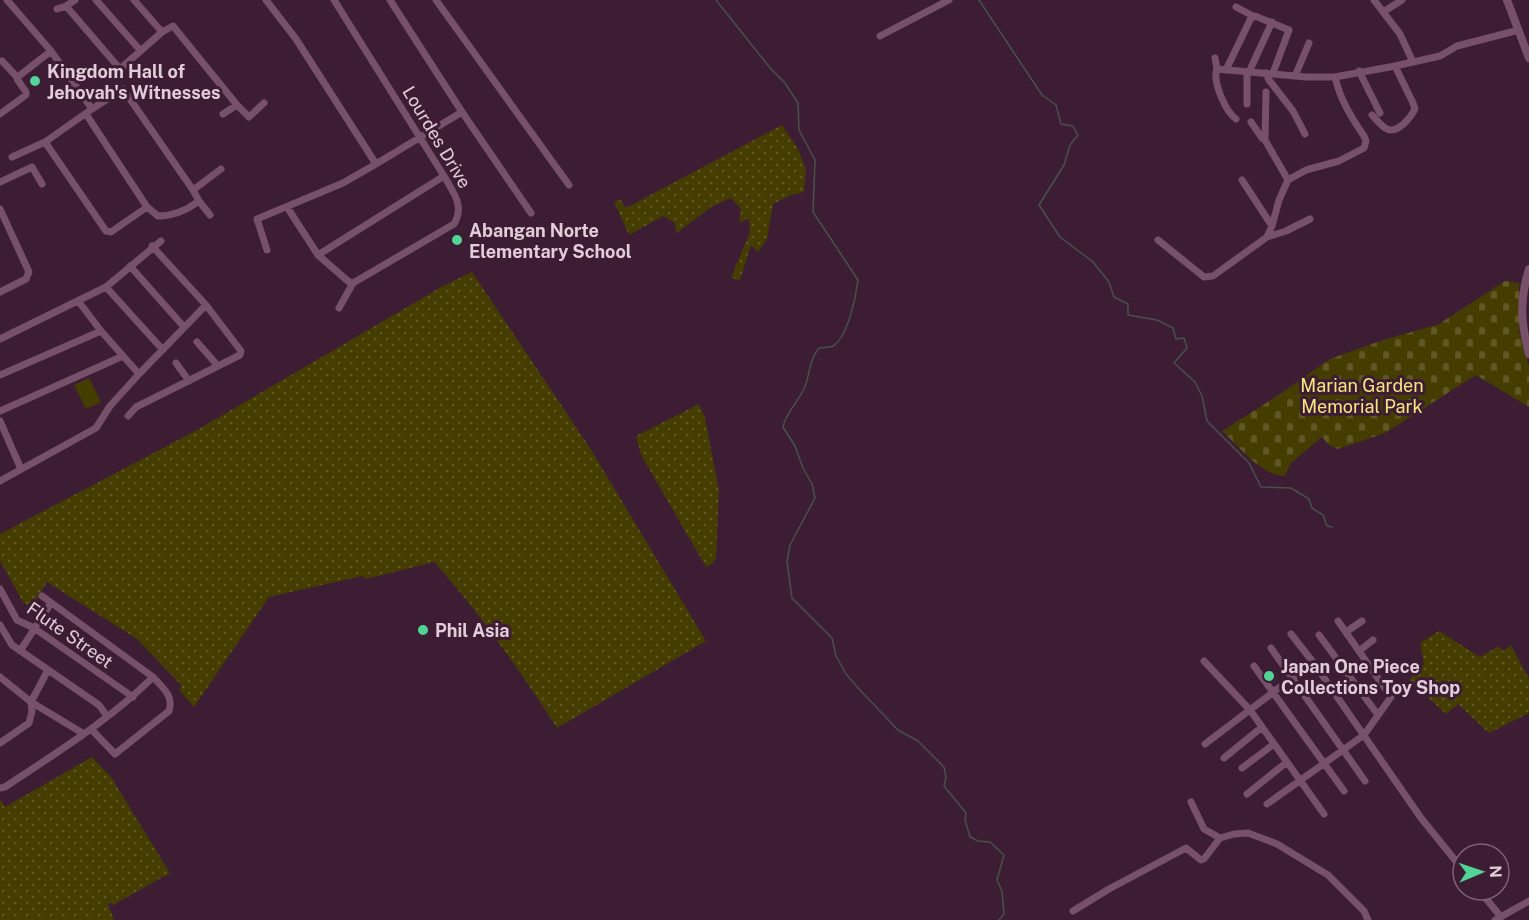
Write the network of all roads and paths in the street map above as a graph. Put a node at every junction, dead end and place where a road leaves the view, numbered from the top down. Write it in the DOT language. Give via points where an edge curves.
graph roads {
  1 [pos="7,0"];
  2 [pos="75,0"];
  3 [pos="96,0"];
  4 [pos="134,0"];
  5 [pos="266,0"];
  6 [pos="334,0"];
  7 [pos="390,0"];
  8 [pos="436,0"];
  9 [pos="949,0"];
  10 [pos="1374,0"];
  11 [pos="1402,0"];
  12 [pos="1507,0"];
  13 [pos="66,6"];
  14 [pos="1236,7"];
  15 [pos="57,9"];
  16 [pos="1383,12"];
  17 [pos="1253,16"];
  18 [pos="1272,22"];
  19 [pos="1519,30"];
  20 [pos="162,32"];
  21 [pos="880,36"];
  22 [pos="1309,43"];
  23 [pos="140,50"];
  24 [pos="51,51"];
  25 [pos="1215,58"];
  26 [pos="1529,58"];
  27 [pos="1,60"];
  28 [pos="1413,62"];
  29 [pos="1395,66"];
  30 [pos="1217,69"];
  31 [pos="1226,70"];
  32 [pos="1359,71"];
  33 [pos="1248,72"];
  34 [pos="1269,73"];
  35 [pos="1295,76"];
  36 [pos="17,77"];
  37 [pos="1335,77"];
  38 [pos="1266,92"];
  39 [pos="264,103"];
  40 [pos="1246,104"];
  41 [pos="237,105"];
  42 [pos="89,111"];
  43 [pos="462,112"];
  44 [pos="0,114"];
  45 [pos="223,114"];
  46 [pos="1236,120"];
  47 [pos="1251,122"];
  48 [pos="1305,134"];
  49 [pos="420,136"];
  50 [pos="1265,140"];
  51 [pos="45,142"];
  52 [pos="12,157"];
  53 [pos="376,164"];
  54 [pos="220,169"];
  55 [pos="444,176"];
  56 [pos="1242,180"];
  57 [pos="1288,180"];
  58 [pos="0,182"];
  59 [pos="42,184"];
  60 [pos="569,185"];
  61 [pos="193,190"];
  62 [pos="200,201"];
  63 [pos="147,207"];
  64 [pos="287,207"];
  65 [pos="0,209"];
  66 [pos="531,213"];
  67 [pos="210,215"];
  68 [pos="1310,219"];
  69 [pos="1272,226"];
  70 [pos="1267,237"];
  71 [pos="1158,240"];
  72 [pos="161,241"];
  73 [pos="152,246"];
  74 [pos="267,250"];
  75 [pos="318,255"];
  76 [pos="130,266"];
  77 [pos="1529,269"];
  78 [pos="353,283"];
  79 [pos="106,287"];
  80 [pos="0,292"];
  81 [pos="79,302"];
  82 [pos="206,305"];
  83 [pos="339,308"];
  84 [pos="184,327"];
  85 [pos="101,331"];
  86 [pos="0,339"];
  87 [pos="196,342"];
  88 [pos="163,350"];
  89 [pos="1529,354"];
  90 [pos="123,356"];
  91 [pos="176,363"];
  92 [pos="218,366"];
  93 [pos="139,374"];
  94 [pos="0,375"];
  95 [pos="189,381"];
  96 [pos="0,411"];
  97 [pos="128,416"];
  98 [pos="0,422"];
  99 [pos="9,442"];
  100 [pos="0,447"];
  101 [pos="21,469"];
  102 [pos="0,481"];
  103 [pos="0,588"];
  104 [pos="42,596"];
  105 [pos="51,603"];
  106 [pos="1338,621"];
  107 [pos="1362,621"];
  108 [pos="0,625"];
  109 [pos="34,628"];
  110 [pos="1346,632"];
  111 [pos="1291,634"];
  112 [pos="1319,635"];
  113 [pos="1373,640"];
  114 [pos="1271,648"];
  115 [pos="20,651"];
  116 [pos="1359,651"];
  117 [pos="1204,661"];
  118 [pos="1313,662"];
  119 [pos="1254,666"];
  120 [pos="48,670"];
  121 [pos="0,677"];
  122 [pos="153,677"];
  123 [pos="1292,678"];
  124 [pos="1273,692"];
  125 [pos="133,697"];
  126 [pos="31,702"];
  127 [pos="1250,710"];
  128 [pos="1378,715"];
  129 [pos="107,716"];
  130 [pos="1262,727"];
  131 [pos="87,732"];
  132 [pos="1364,735"];
  133 [pos="1,739"];
  134 [pos="1205,744"];
  135 [pos="1274,744"];
  136 [pos="1343,750"];
  137 [pos="1224,758"];
  138 [pos="1287,762"];
  139 [pos="1324,764"];
  140 [pos="1242,768"];
  141 [pos="1300,780"];
  142 [pos="1365,781"];
  143 [pos="0,788"];
  144 [pos="1344,791"];
  145 [pos="1247,794"];
  146 [pos="1191,802"];
  147 [pos="1267,804"];
  148 [pos="1323,814"];
  149 [pos="1220,838"];
  150 [pos="1451,855"];
  151 [pos="1529,901"];
  152 [pos="1487,902"];
  153 [pos="1073,911"];
  154 [pos="1498,918"];
  155 [pos="1368,920"];
  1 -- 24 [label="street"];
  2 -- 13 [label="street"];
  3 -- 23 [label="street"];
  4 -- 20 [label="street"];
  5 -- 53 [label="street" via="296,39"];
  6 -- 49 [label="street, Lourdes Drive"];
  7 -- 43 [label="street"];
  8 -- 60 [label="street"];
  9 -- 21 [label="street"];
  10 -- 16 [label="street"];
  11 -- 16 [label="street"];
  12 -- 19 [label="street"];
  13 -- 15 [label="street"];
  13 -- 23 [label="street" via="120,69"];
  14 -- 17 [label="street"];
  16 -- 28 [label="street" via="1400,34"];
  17 -- 18 [label="street"];
  17 -- 31 [label="street"];
  18 -- 33 [label="street"];
  18 -- 34 [label="street" via="1289,32"];
  19 -- 26 [label="street"];
  19 -- 28 [label="street"];
  20 -- 23 [label="street"];
  20 -- 41 [label="street" via="173,26"];
  22 -- 35 [label="street"];
  24 -- 36 [label="street"];
  24 -- 42 [label="street"];
  25 -- 30 [label="street"];
  27 -- 36 [label="street"];
  28 -- 29 [label="street"];
  29 -- 32 [label="street"];
  29 -- 32 [label="street" via="1415,109 1393,130 1387,129 1376,114"];
  30 -- 31 [label="street"];
  30 -- 46 [label="street" via="1219,93"];
  31 -- 33 [label="street"];
  32 -- 37 [label="street"];
  33 -- 34 [label="street"];
  33 -- 40 [label="street"];
  34 -- 35 [label="street"];
  34 -- 48 [label="street" via="1269,81"];
  35 -- 37 [label="street"];
  36 -- 44 [label="street" via="26,95"];
  37 -- 57 [label="street" via="1346,109 1364,136 1364,148"];
  38 -- 50 [label="street"];
  39 -- 41 [label="street" via="249,117"];
  41 -- 45 [label="street"];
  42 -- 51 [label="street"];
  42 -- 61 [label="street" via="123,89"];
  42 -- 63 [label="street"];
  43 -- 49 [label="street"];
  43 -- 66 [label="street"];
  47 -- 50 [label="street"];
  49 -- 53 [label="street"];
  49 -- 55 [label="street, Lourdes Drive"];
  50 -- 57 [label="street"];
  51 -- 52 [label="street"];
  51 -- 63 [label="street" via="107,232"];
  53 -- 64 [label="street"];
  54 -- 61 [label="street"];
  55 -- 75 [label="street"];
  55 -- 78 [label="street, Lourdes Drive" via="459,202 459,217 454,224"];
  56 -- 69 [label="street"];
  57 -- 69 [label="street"];
  58 -- 59 [label="street" via="32,167"];
  61 -- 62 [label="street"];
  62 -- 63 [label="street" via="166,216 158,216"];
  62 -- 67 [label="street"];
  64 -- 74 [label="street" via="257,219"];
  64 -- 75 [label="street"];
  65 -- 80 [label="street" via="29,272 26,279"];
  68 -- 70 [label="street"];
  69 -- 70 [label="street"];
  70 -- 71 [label="street" via="1213,276 1204,277"];
  72 -- 73 [label="street"];
  73 -- 76 [label="street"];
  73 -- 82 [label="street"];
  75 -- 78 [label="street"];
  76 -- 79 [label="street"];
  76 -- 84 [label="street"];
  77 -- 89 [label="street" via="1521,303"];
  78 -- 83 [label="street"];
  79 -- 81 [label="street"];
  79 -- 88 [label="street"];
  81 -- 85 [label="street"];
  81 -- 86 [label="street"];
  82 -- 84 [label="street"];
  82 -- 92 [label="street" via="241,351"];
  84 -- 88 [label="street"];
  85 -- 90 [label="street"];
  85 -- 94 [label="street"];
  87 -- 92 [label="street"];
  88 -- 93 [label="street"];
  90 -- 93 [label="street"];
  90 -- 96 [label="street"];
  91 -- 95 [label="street"];
  92 -- 95 [label="street"];
  93 -- 101 [label="street" via="96,428"];
  95 -- 97 [label="street" via="136,407"];
  98 -- 99 [label="street"];
  99 -- 100 [label="street"];
  99 -- 101 [label="street"];
  101 -- 102 [label="street"];
  103 -- 109 [label="street, Flute Street" via="17,620"];
  104 -- 105 [label="street"];
  105 -- 109 [label="street"];
  105 -- 122 [label="street"];
  106 -- 110 [label="street"];
  107 -- 110 [label="street"];
  108 -- 115 [label="street"];
  109 -- 115 [label="street"];
  109 -- 125 [label="street, Flute Street"];
  110 -- 116 [label="street"];
  111 -- 118 [label="street"];
  112 -- 128 [label="street"];
  113 -- 116 [label="street"];
  114 -- 123 [label="street"];
  115 -- 120 [label="street"];
  116 -- 128 [label="street" via="1391,697"];
  117 -- 127 [label="street"];
  118 -- 123 [label="street"];
  118 -- 132 [label="street"];
  119 -- 124 [label="street"];
  120 -- 126 [label="street"];
  120 -- 129 [label="street" via="99,705"];
  121 -- 126 [label="street"];
  122 -- 125 [label="street"];
  122 -- 131 [label="street" via="169,696 169,711 115,754"];
  123 -- 124 [label="street"];
  123 -- 136 [label="street"];
  124 -- 127 [label="street"];
  124 -- 139 [label="street"];
  125 -- 129 [label="street"];
  126 -- 131 [label="street"];
  126 -- 133 [label="street" via="29,723"];
  127 -- 130 [label="street"];
  127 -- 134 [label="street"];
  128 -- 132 [label="street"];
  129 -- 131 [label="street"];
  130 -- 135 [label="street"];
  130 -- 137 [label="street"];
  131 -- 143 [label="street"];
  132 -- 136 [label="street"];
  132 -- 150 [label="street"];
  135 -- 138 [label="street"];
  135 -- 140 [label="street"];
  136 -- 139 [label="street"];
  136 -- 142 [label="street"];
  138 -- 141 [label="street"];
  138 -- 145 [label="street"];
  139 -- 141 [label="street"];
  139 -- 144 [label="street"];
  141 -- 147 [label="street"];
  141 -- 148 [label="street"];
  146 -- 149 [label="street" via="1204,829"];
  149 -- 153 [label="street" via="1204,860 1186,848"];
  149 -- 155 [label="street" via="1248,833 1277,844 1328,875"];
  151 -- 154 [label="street"];
  152 -- 154 [label="street"];
}
